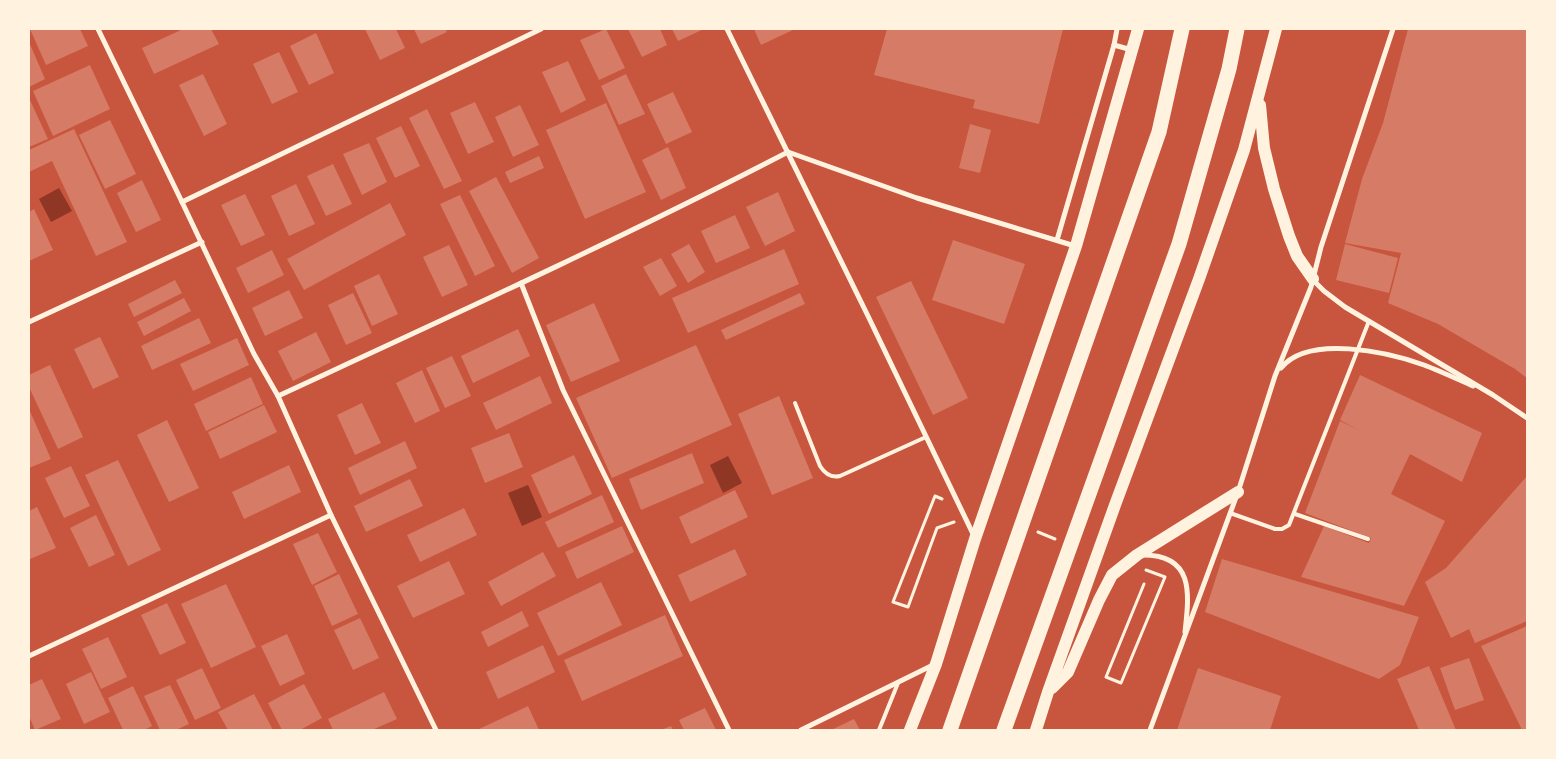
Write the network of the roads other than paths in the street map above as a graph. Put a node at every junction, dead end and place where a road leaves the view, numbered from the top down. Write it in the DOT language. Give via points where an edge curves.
graph roads {
  1 [pos="98,29"];
  2 [pos="541,29"];
  3 [pos="727,29"];
  4 [pos="1117,29"];
  5 [pos="1138,29"];
  6 [pos="1182,29"];
  7 [pos="1237,29"];
  8 [pos="1276,29"];
  9 [pos="1393,29"];
  10 [pos="1114,45"];
  11 [pos="1132,50"];
  12 [pos="1259,96"];
  13 [pos="788,152"];
  14 [pos="182,202"];
  15 [pos="1056,240"];
  16 [pos="202,242"];
  17 [pos="1076,246"];
  18 [pos="1313,279"];
  19 [pos="521,283"];
  20 [pos="1369,321"];
  21 [pos="29,322"];
  22 [pos="1357,349"];
  23 [pos="1275,376"];
  24 [pos="278,396"];
  25 [pos="1493,396"];
  26 [pos="795,403"];
  27 [pos="1527,418"];
  28 [pos="926,437"];
  29 [pos="1238,492"];
  30 [pos="1230,513"];
  31 [pos="1295,514"];
  32 [pos="331,515"];
  33 [pos="1368,539"];
  34 [pos="975,540"];
  35 [pos="1137,561"];
  36 [pos="1184,638"];
  37 [pos="29,656"];
  38 [pos="936,664"];
  39 [pos="898,683"];
  40 [pos="1048,692"];
  41 [pos="436,730"];
  42 [pos="728,730"];
  43 [pos="801,730"];
  44 [pos="879,730"];
  45 [pos="910,730"];
  46 [pos="950,730"];
  47 [pos="1004,730"];
  48 [pos="1036,730"];
  49 [pos="1150,730"];
  1 -- 14 [label="street"];
  2 -- 14 [label="street"];
  3 -- 13 [label="street"];
  4 -- 10 [label="street"];
  5 -- 11 [label="main road"];
  6 -- 46 [label="highway" via="1159,132"];
  7 -- 47 [label="highway" via="1229,69 1179,244"];
  8 -- 12 [label="main road"];
  9 -- 18 [label="street"];
  10 -- 11 [label="street"];
  10 -- 15 [label="street"];
  11 -- 17 [label="main road"];
  12 -- 18 [label="main road" via="1264,148 1274,189 1297,256"];
  12 -- 40 [label="main road" via="1200,279"];
  13 -- 15 [label="street" via="917,198"];
  13 -- 19 [label="street"];
  13 -- 28 [label="street"];
  14 -- 16 [label="street"];
  15 -- 17 [label="street"];
  16 -- 21 [label="street"];
  16 -- 24 [label="street" via="254,354"];
  17 -- 34 [label="main road"];
  18 -- 20 [label="street" via="1333,298"];
  18 -- 23 [label="street"];
  19 -- 24 [label="street"];
  19 -- 42 [label="street" via="564,390"];
  20 -- 22 [label="lane"];
  20 -- 25 [label="street"];
  22 -- 23 [label="street" via="1317,349 1304,353 1287,361"];
  22 -- 25 [label="street" via="1425,365"];
  22 -- 31 [label="lane"];
  23 -- 29 [label="street"];
  24 -- 32 [label="street"];
  25 -- 27 [label="street"];
  26 -- 28 [label="lane" via="820,466 824,473 832,476 840,476"];
  28 -- 34 [label="street"];
  29 -- 30 [label="street"];
  29 -- 35 [label="main road"];
  30 -- 31 [label="lane" via="1275,529 1289,525"];
  30 -- 36 [label="street"];
  31 -- 33 [label="lane"];
  32 -- 37 [label="street"];
  32 -- 41 [label="street"];
  34 -- 38 [label="main road"];
  35 -- 36 [label="street" via="1161,556 1180,570 1188,590"];
  35 -- 40 [label="main road" via="1112,575 1068,672"];
  36 -- 49 [label="street"];
  38 -- 39 [label="street"];
  38 -- 45 [label="main road"];
  39 -- 43 [label="street"];
  39 -- 44 [label="lane"];
  40 -- 48 [label="main road"];
}
